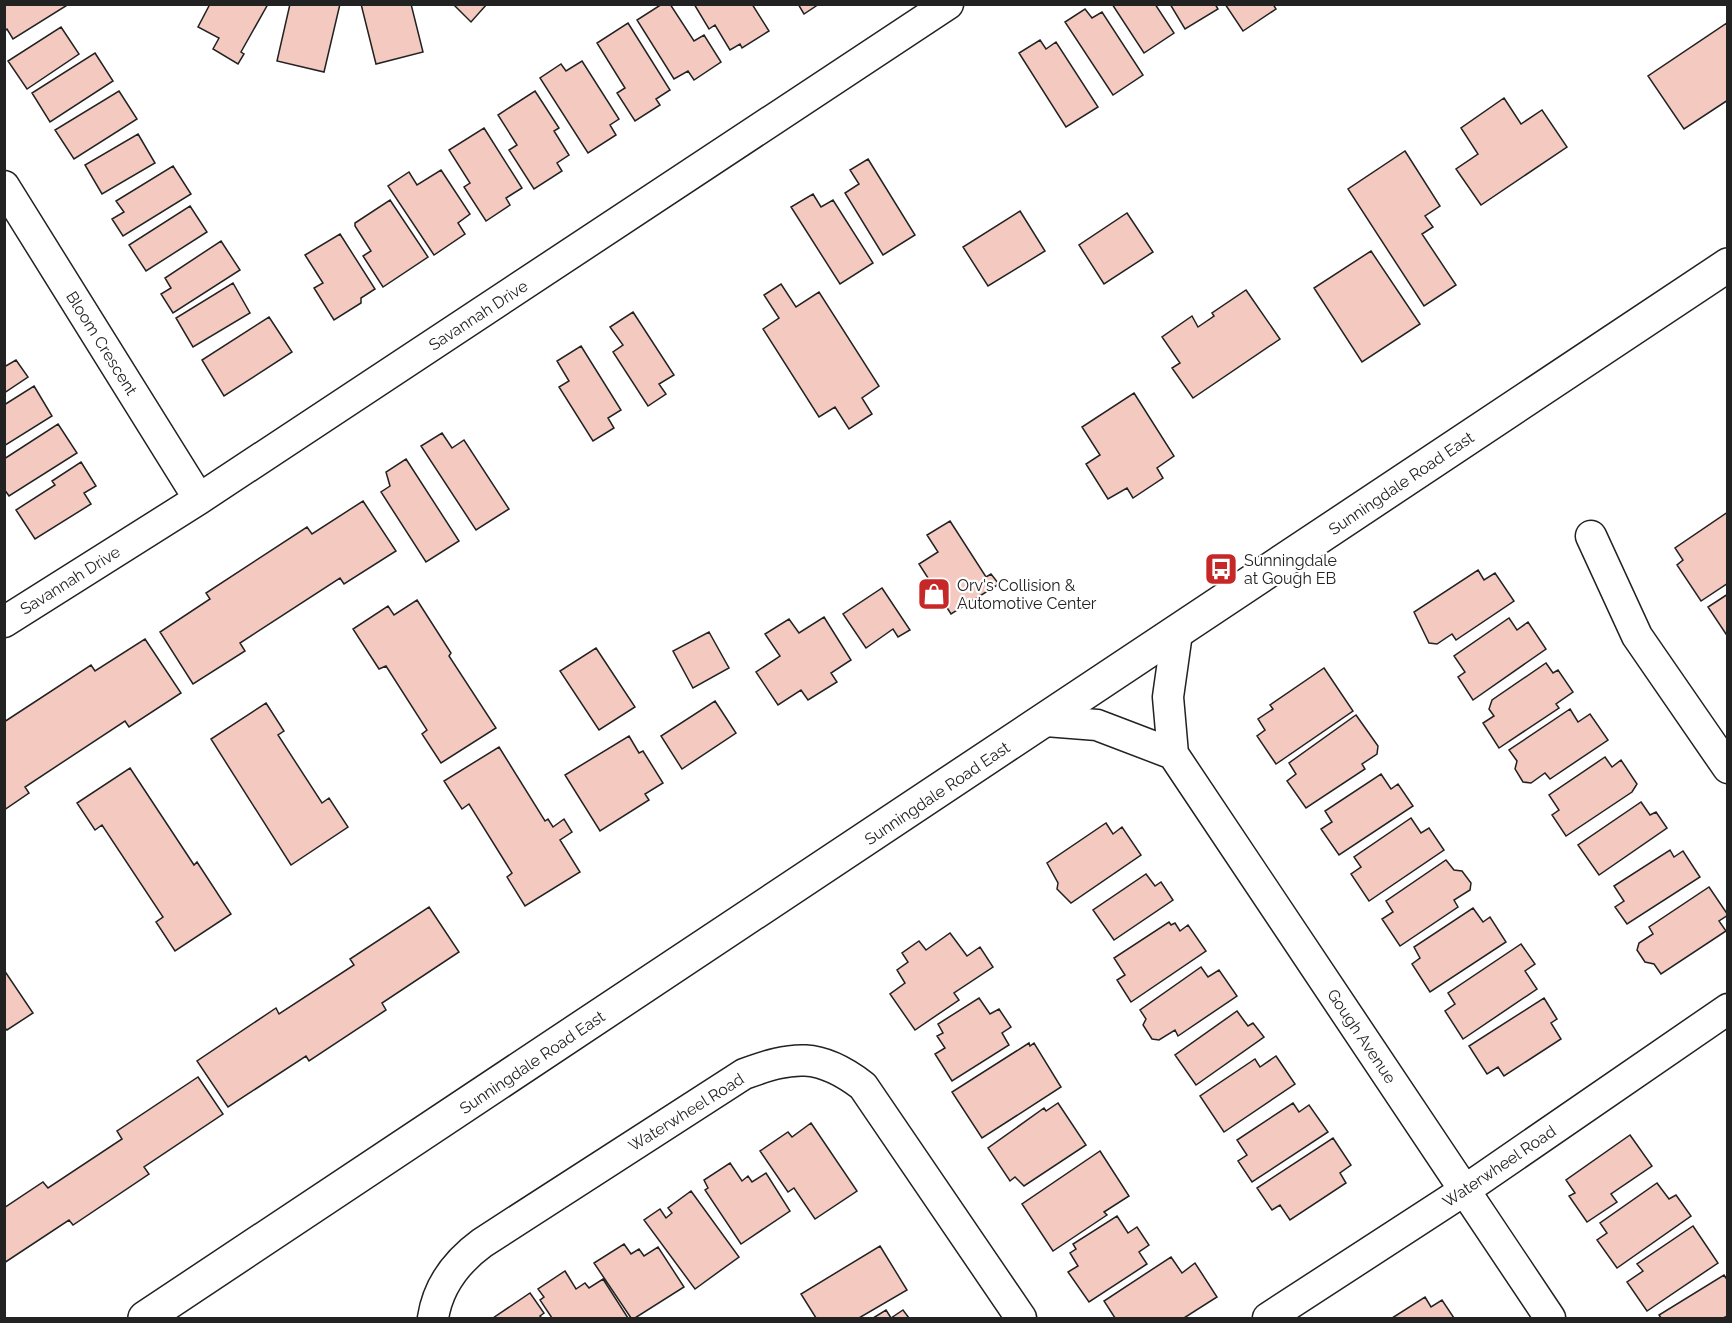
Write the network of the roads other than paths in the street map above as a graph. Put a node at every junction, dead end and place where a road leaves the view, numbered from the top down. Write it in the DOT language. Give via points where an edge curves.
graph roads {
  1 [pos="948,4"];
  2 [pos="4,186"];
  3 [pos="1728,265"];
  4 [pos="199,500"];
  5 [pos="1591,536"];
  6 [pos="4,622"];
  7 [pos="1177,633"];
  8 [pos="1046,721"];
  9 [pos="1173,754"];
  10 [pos="1728,768"];
  11 [pos="1728,1009"];
  12 [pos="1465,1190"];
  13 [pos="145,1318"];
  14 [pos="434,1318"];
  15 [pos="1021,1318"];
  16 [pos="1268,1318"];
  17 [pos="1550,1318"];
  1 -- 4 [label="street, Savannah Drive"];
  2 -- 4 [label="street, Bloom Crescent"];
  3 -- 7 [label="main road, Sunningdale Road East"];
  4 -- 6 [label="street, Savannah Drive"];
  5 -- 10 [label="street" via="1637,636"];
  7 -- 8 [label="main road, Sunningdale Road East"];
  7 -- 9 [label="street, Gough Avenue" via="1168,697"];
  8 -- 9 [label="street" via="1096,725"];
  8 -- 13 [label="main road, Sunningdale Road East"];
  9 -- 12 [label="street, Gough Avenue"];
  11 -- 12 [label="street, Waterwheel Road"];
  12 -- 16 [label="street, Waterwheel Road"];
  12 -- 17 [label="street, Gough Avenue"];
  14 -- 15 [label="street, Waterwheel Road" via="439,1295 468,1253 744,1074 788,1060 828,1064 863,1086"];
}
